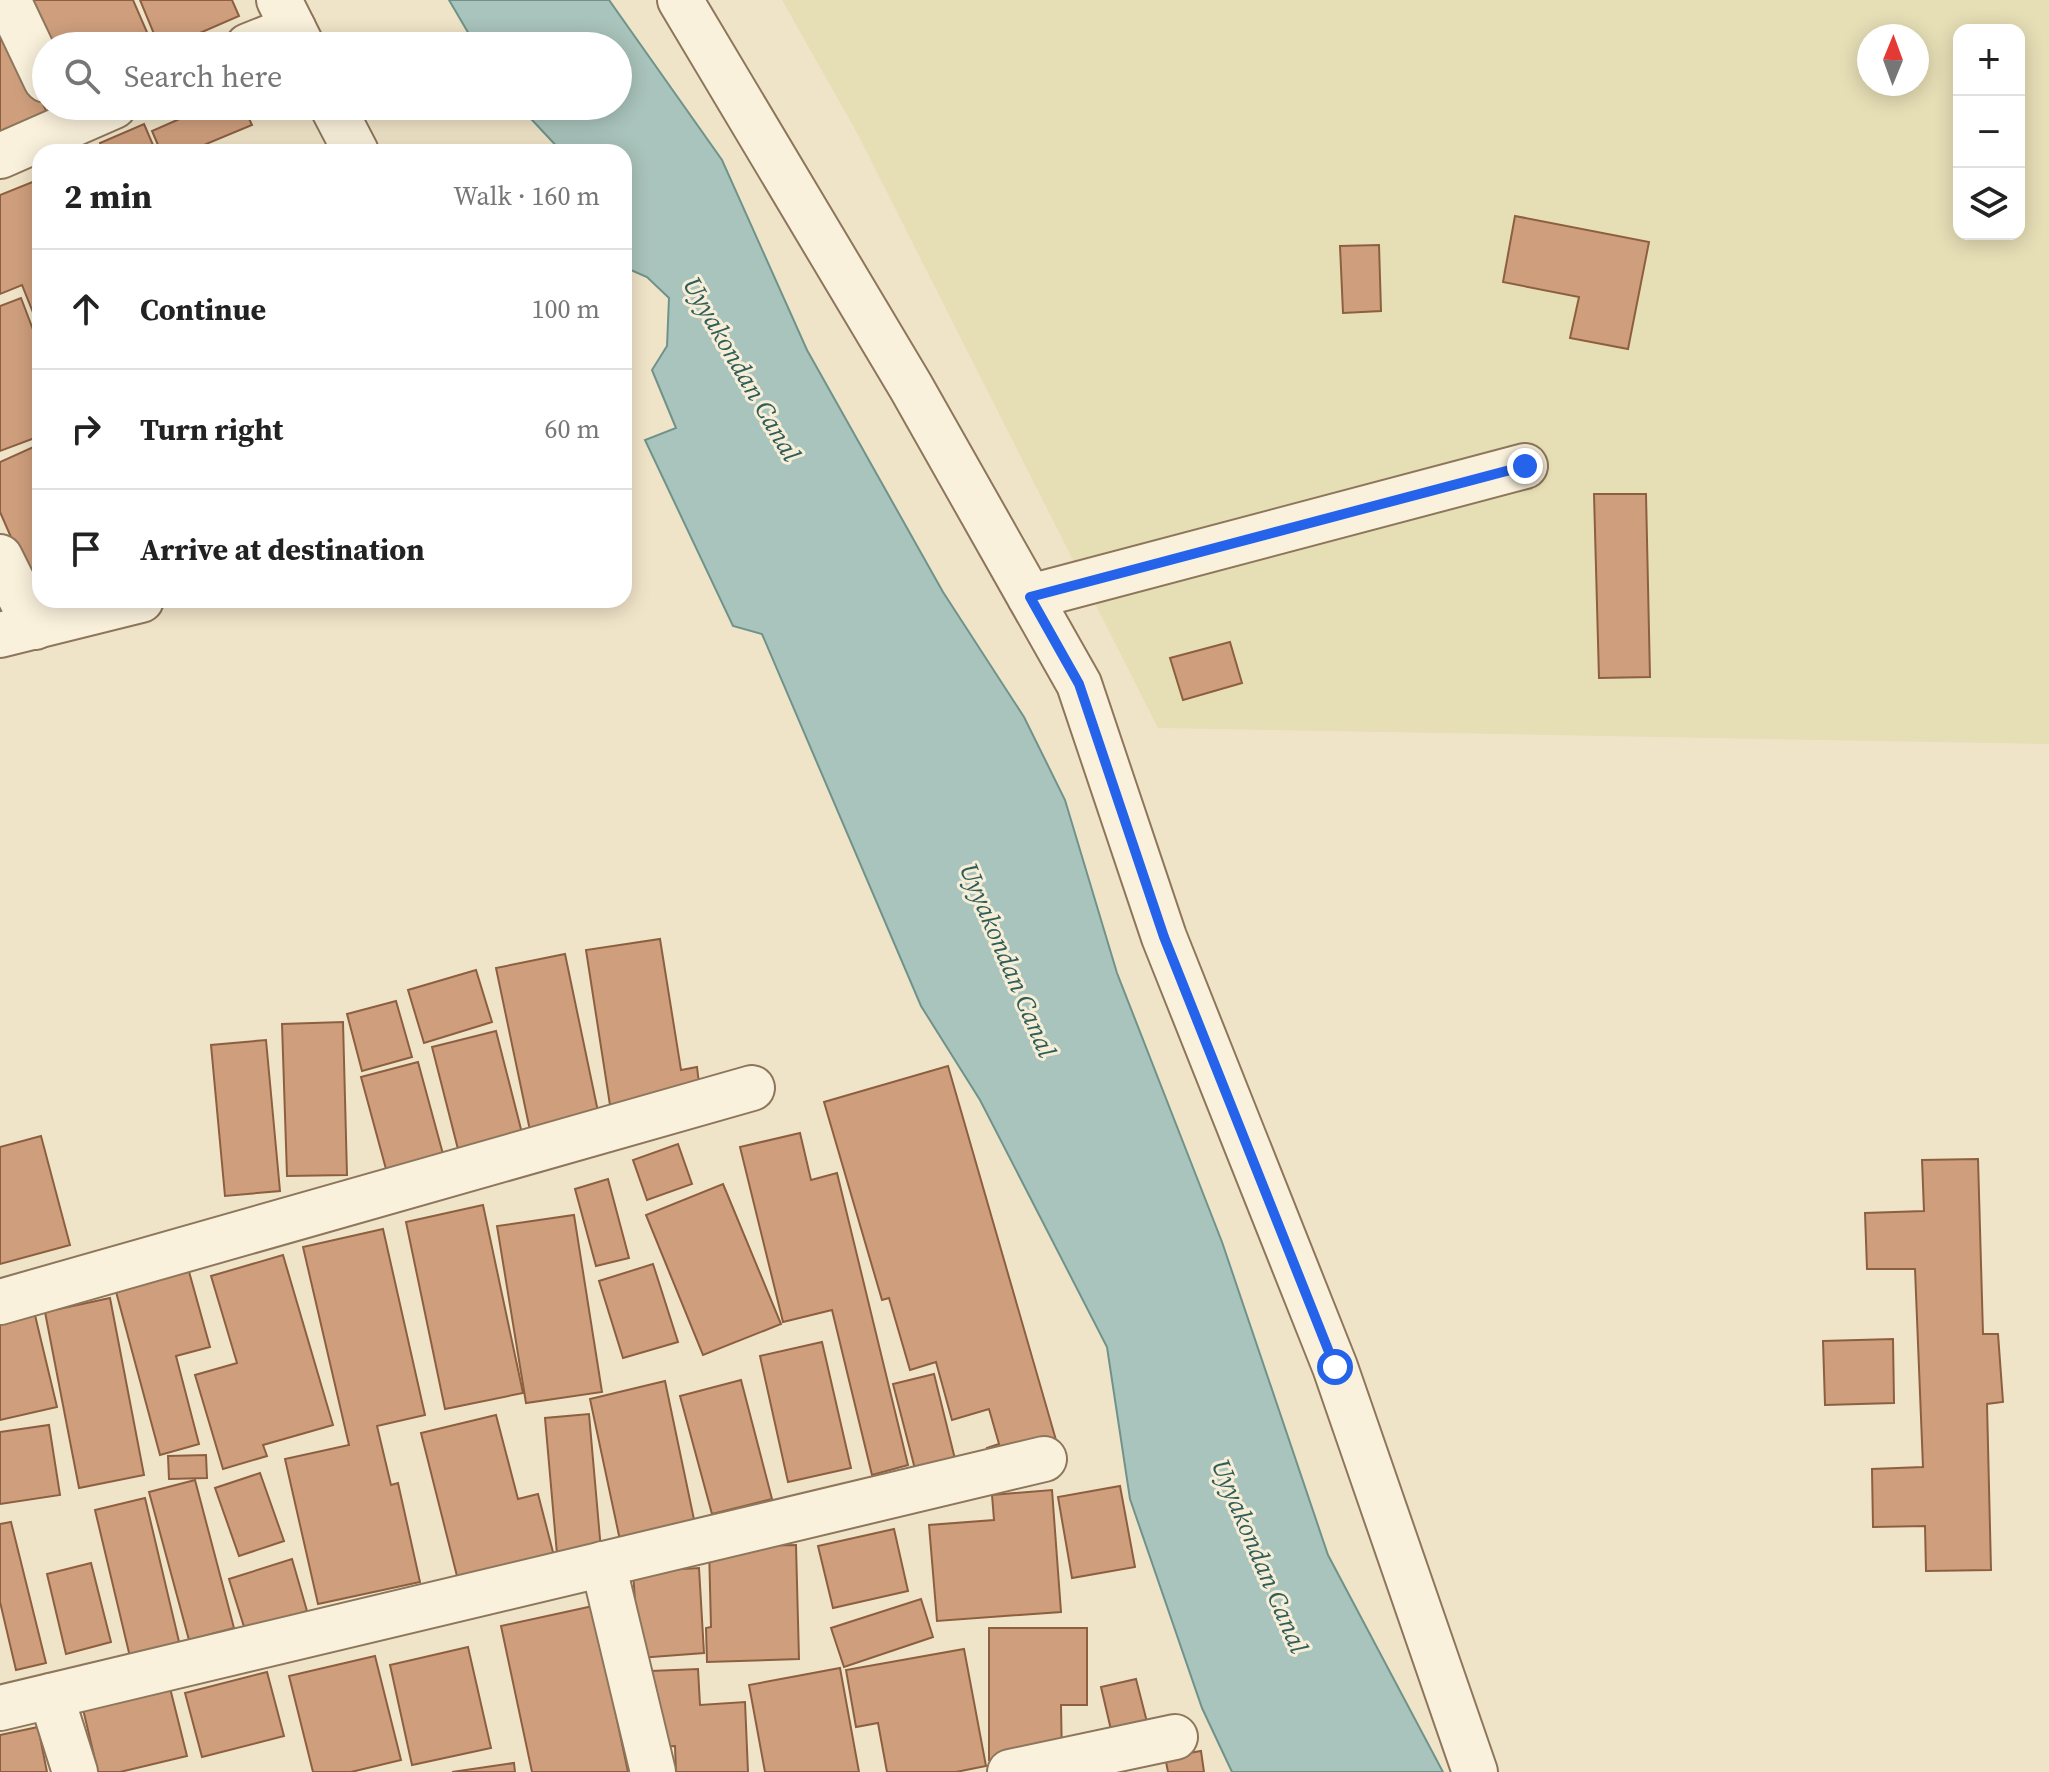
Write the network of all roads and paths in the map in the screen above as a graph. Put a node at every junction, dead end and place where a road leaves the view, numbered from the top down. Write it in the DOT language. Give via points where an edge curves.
graph roads {
  1 [pos="8,0"];
  2 [pos="680,0"];
  3 [pos="32,51"];
  4 [pos="339,120"];
  5 [pos="69,128"];
  6 [pos="352,144"];
  7 [pos="0,156"];
  8 [pos="1525,466"];
  9 [pos="0,557"];
  10 [pos="1030,597"];
  11 [pos="109,608"];
  12 [pos="17,631"];
  13 [pos="752,1088"];
  14 [pos="0,1302"];
  15 [pos="1044,1459"];
  16 [pos="603,1564"];
  17 [pos="51,1696"];
  18 [pos="0,1708"];
  19 [pos="1175,1737"];
  20 [pos="75,1772"];
  21 [pos="653,1772"];
  22 [pos="1010,1772"];
  23 [pos="1475,1772"];
  1 -- 3 [label="street"];
  2 -- 10 [label="street"];
  4 -- 6 [label="street"];
  5 -- 7 [label="street"];
  8 -- 10 [label="street"];
  9 -- 12 [label="street"];
  10 -- 23 [label="street" via="1079,684 1164,937 1335,1367"];
  11 -- 12 [label="street"];
  13 -- 14 [label="street"];
  15 -- 16 [label="street"];
  16 -- 17 [label="street"];
  16 -- 21 [label="street"];
  17 -- 18 [label="street"];
  17 -- 20 [label="street"];
  19 -- 22 [label="street"];
}
